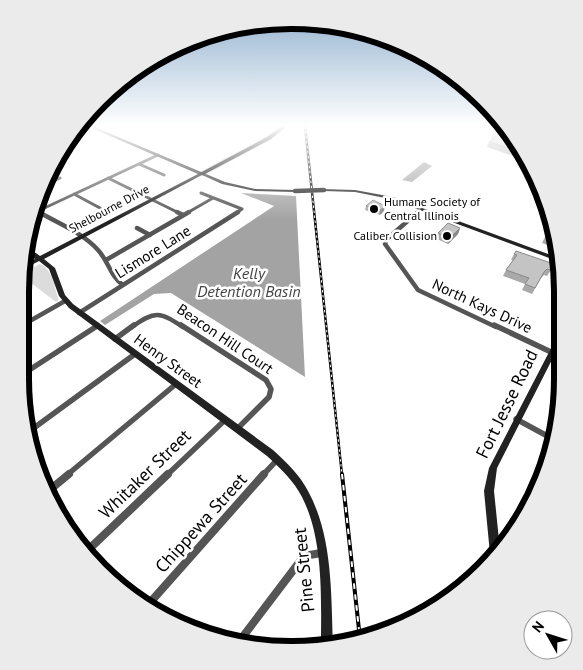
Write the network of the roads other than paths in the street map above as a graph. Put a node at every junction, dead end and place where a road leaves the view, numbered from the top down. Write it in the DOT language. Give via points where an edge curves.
graph roads {
  1 [pos="153,157"];
  2 [pos="163,157"];
  3 [pos="233,157"];
  4 [pos="139,164"];
  5 [pos="201,174"];
  6 [pos="164,175"];
  7 [pos="108,178"];
  8 [pos="201,192"];
  9 [pos="74,194"];
  10 [pos="213,198"];
  11 [pos="151,200"];
  12 [pos="100,208"];
  13 [pos="42,209"];
  14 [pos="421,209"];
  15 [pos="41,213"];
  16 [pos="183,215"];
  17 [pos="137,228"];
  18 [pos="150,235"];
  19 [pos="81,237"];
  20 [pos="32,253"];
  21 [pos="552,257"];
  22 [pos="40,258"];
  23 [pos="106,260"];
  24 [pos="30,263"];
  25 [pos="123,285"];
  26 [pos="65,301"];
  27 [pos="79,313"];
  28 [pos="29,321"];
  29 [pos="97,326"];
  30 [pos="115,339"];
  31 [pos="554,347"];
  32 [pos="551,352"];
  33 [pos="135,354"];
  34 [pos="29,370"];
  35 [pos="176,384"];
  36 [pos="516,419"];
  37 [pos="225,420"];
  38 [pos="34,428"];
  39 [pos="237,429"];
  40 [pos="548,436"];
  41 [pos="277,460"];
  42 [pos="53,488"];
  43 [pos="304,492"];
  44 [pos="495,544"];
  45 [pos="91,548"];
  46 [pos="321,553"];
  47 [pos="152,601"];
  48 [pos="243,637"];
  49 [pos="327,639"];
  1 -- 4 [label="street"];
  2 -- 5 [label="main road"];
  3 -- 5 [label="main road, Shelbourne Drive"];
  4 -- 6 [label="street"];
  4 -- 7 [label="street"];
  5 -- 11 [label="main road, Shelbourne Drive"];
  5 -- 14 [label="main road, bridge" via="243,188 370,193"];
  7 -- 9 [label="street"];
  7 -- 11 [label="street"];
  8 -- 10 [label="street"];
  9 -- 12 [label="street"];
  9 -- 13 [label="street"];
  10 -- 16 [label="street"];
  10 -- 25 [label="street, Lismore Lane" via="240,207 240,211"];
  11 -- 16 [label="street"];
  11 -- 19 [label="main road, Shelbourne Drive"];
  14 -- 21 [label="main road"];
  14 -- 32 [label="street, North Kays Drive" via="385,242 415,287"];
  15 -- 19 [label="street"];
  16 -- 18 [label="street"];
  17 -- 18 [label="street"];
  18 -- 23 [label="street"];
  19 -- 22 [label="main road, Shelbourne Drive"];
  19 -- 23 [label="street"];
  20 -- 22 [label="main road, Henry Street"];
  22 -- 24 [label="main road, Shelbourne Drive"];
  22 -- 26 [label="main road, Henry Street" via="55,273"];
  23 -- 25 [label="street" via="111,276"];
  25 -- 27 [label="street, Lismore Lane"];
  26 -- 27 [label="main road, Henry Street"];
  26 -- 28 [label="street"];
  27 -- 29 [label="main road, Henry Street"];
  29 -- 30 [label="main road, Henry Street"];
  29 -- 34 [label="street"];
  30 -- 33 [label="main road, Henry Street"];
  30 -- 39 [label="street, Beacon Hill Court" via="147,316 163,314 266,380 271,389 269,397"];
  31 -- 32 [label="main road, Fort Jesse Road"];
  32 -- 36 [label="main road, Fort Jesse Road"];
  33 -- 35 [label="main road, Henry Street"];
  33 -- 38 [label="street"];
  35 -- 37 [label="main road, Henry Street"];
  35 -- 42 [label="street"];
  36 -- 40 [label="street"];
  36 -- 44 [label="main road, Fort Jesse Road" via="490,476"];
  37 -- 39 [label="main road, Henry Street"];
  37 -- 45 [label="street, Whitaker Street"];
  39 -- 41 [label="main road, Henry Street"];
  41 -- 43 [label="main road, Henry Street"];
  41 -- 47 [label="street, Chippewa Street"];
  43 -- 46 [label="main road, Pine Street" via="314,517"];
  46 -- 48 [label="street" via="304,556"];
  46 -- 49 [label="main road, Pine Street"];
}
